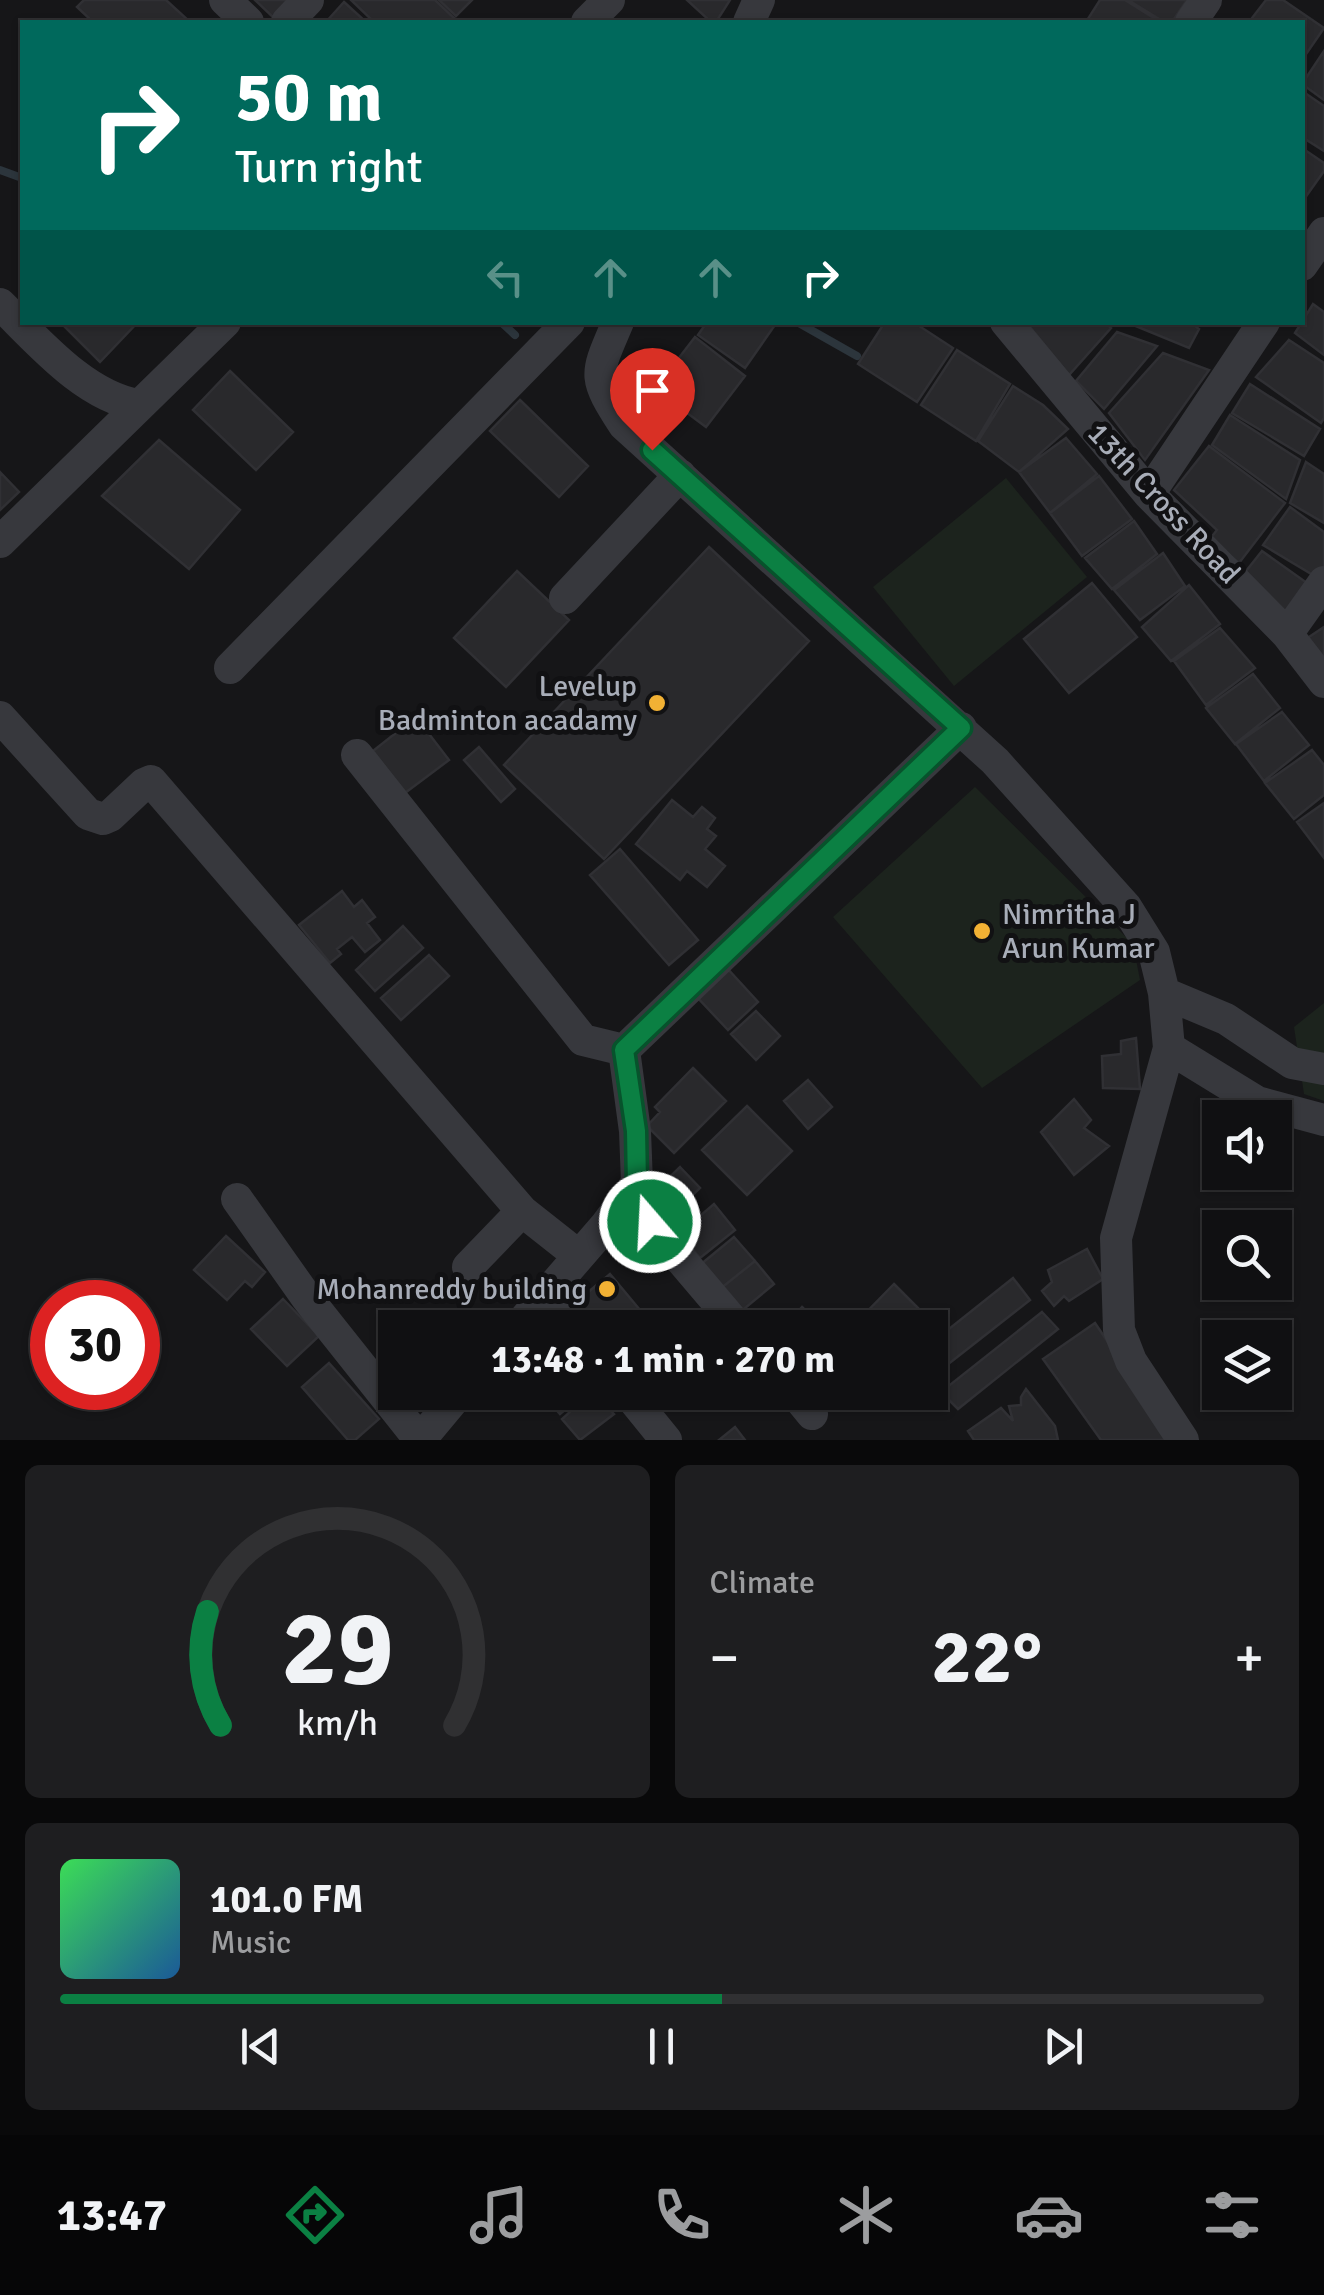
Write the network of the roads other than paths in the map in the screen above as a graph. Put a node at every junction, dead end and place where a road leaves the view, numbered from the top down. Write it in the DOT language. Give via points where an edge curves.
graph roads {
  1 [pos="225,0"];
  2 [pos="308,0"];
  3 [pos="609,0"];
  4 [pos="246,20"];
  5 [pos="290,20"];
  6 [pos="590,20"];
  7 [pos="1324,233"];
  8 [pos="1305,261"];
  9 [pos="0,304"];
  10 [pos="20,323"];
  11 [pos="22,325"];
  12 [pos="222,325"];
  13 [pos="566,325"];
  14 [pos="577,325"];
  15 [pos="615,325"];
  16 [pos="618,325"];
  17 [pos="1008,325"];
  18 [pos="1262,325"];
  19 [pos="138,404"];
  20 [pos="680,475"];
  21 [pos="1149,494"];
  22 [pos="0,542"];
  23 [pos="1324,582"];
  24 [pos="565,598"];
  25 [pos="1287,634"];
  26 [pos="230,668"];
  27 [pos="1324,682"];
  28 [pos="0,717"];
  29 [pos="961,728"];
  30 [pos="358,755"];
  31 [pos="1164,993"];
  32 [pos="1169,1048"];
  33 [pos="624,1050"];
  34 [pos="1324,1069"];
  35 [pos="1324,1120"];
  36 [pos="628,1196"];
  37 [pos="237,1199"];
  38 [pos="522,1211"];
  39 [pos="579,1256"];
  40 [pos="468,1267"];
  41 [pos="547,1294"];
  42 [pos="533,1310"];
  43 [pos="560,1310"];
  44 [pos="724,1310"];
  45 [pos="445,1410"];
  46 [pos="642,1410"];
  47 [pos="419,1440"];
  48 [pos="666,1440"];
  49 [pos="1182,1440"];
  1 -- 4 [label="street"];
  2 -- 5 [label="street"];
  3 -- 6 [label="street"];
  7 -- 8 [label="street"];
  9 -- 10 [label="street"];
  11 -- 19 [label="street" via="75,374 120,402"];
  12 -- 19 [label="street"];
  13 -- 26 [label="street"];
  14 -- 15 [label="street" via="596,332"];
  16 -- 20 [label="street" via="601,363 600,388 624,425"];
  17 -- 21 [label="street, 13th Cross Road"];
  18 -- 21 [label="street"];
  19 -- 22 [label="street"];
  20 -- 24 [label="street"];
  20 -- 29 [label="street"];
  21 -- 25 [label="street, 13th Cross Road"];
  23 -- 25 [label="street"];
  25 -- 27 [label="street, 13th Cross Road"];
  28 -- 38 [label="street" via="88,814 110,816 151,782"];
  29 -- 31 [label="street" via="1126,908 1154,952"];
  29 -- 33 [label="street"];
  30 -- 33 [label="street" via="583,1040"];
  31 -- 32 [label="street"];
  31 -- 34 [label="street" via="1226,1019 1292,1063"];
  32 -- 35 [label="street" via="1256,1102"];
  32 -- 49 [label="street" via="1116,1238 1117,1280 1119,1330 1130,1361"];
  33 -- 36 [label="street" via="636,1131 637,1184"];
  36 -- 39 [label="street"];
  36 -- 44 [label="street"];
  37 -- 47 [label="street"];
  38 -- 39 [label="street"];
  38 -- 40 [label="street"];
  39 -- 41 [label="street"];
  41 -- 42 [label="street"];
  41 -- 43 [label="street"];
  45 -- 47 [label="street"];
  46 -- 48 [label="street"];
}
